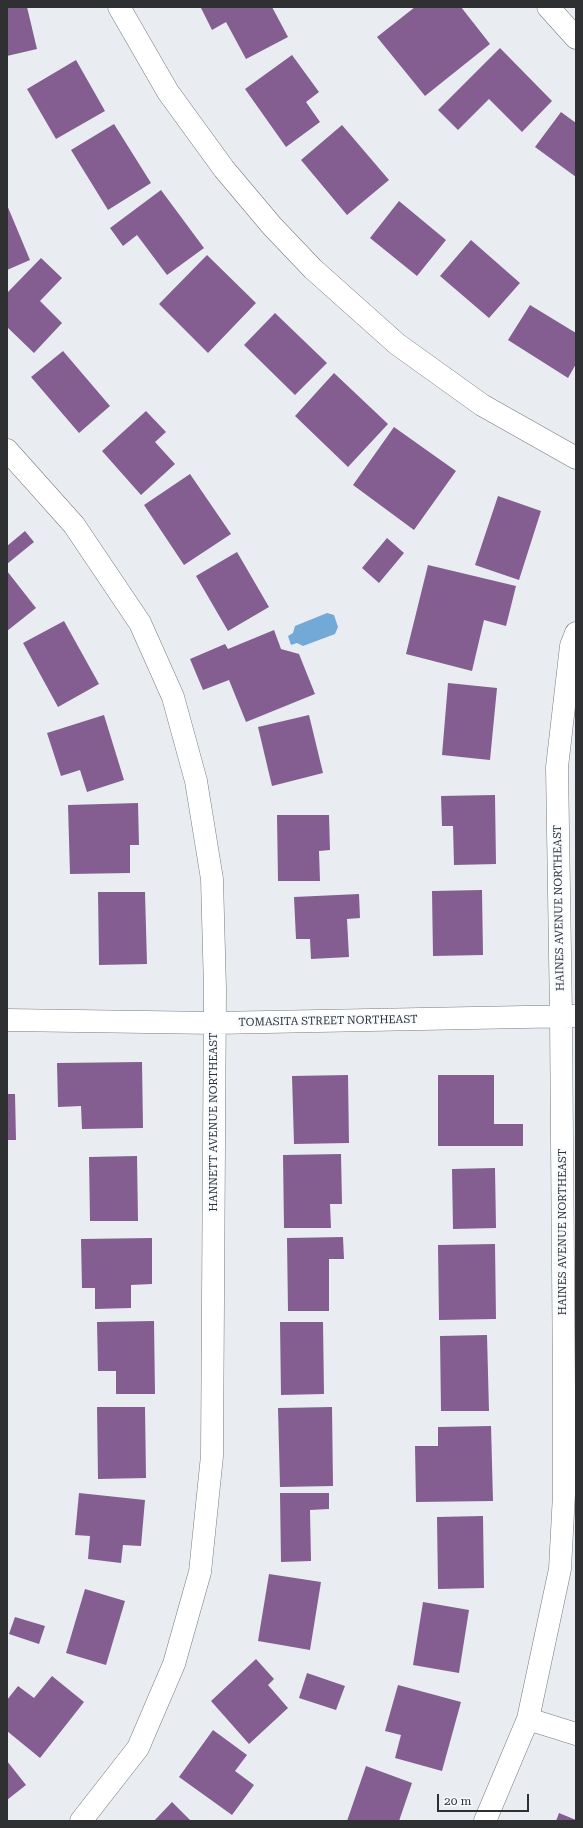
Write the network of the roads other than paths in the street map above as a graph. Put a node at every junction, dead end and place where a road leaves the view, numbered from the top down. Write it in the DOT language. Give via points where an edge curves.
graph roads {
  1 [pos="119,7"];
  2 [pos="548,7"];
  3 [pos="573,35"];
  4 [pos="7,450"];
  5 [pos="576,458"];
  6 [pos="576,633"];
  7 [pos="569,1016"];
  8 [pos="7,1020"];
  9 [pos="215,1023"];
  10 [pos="570,1388"];
  11 [pos="528,1719"];
  12 [pos="576,1734"];
  13 [pos="82,1821"];
  14 [pos="485,1821"];
  1 -- 5 [label="street" via="168,92 224,169 272,226 313,269 397,344 482,405"];
  2 -- 3 [label="street"];
  4 -- 9 [label="street, HANNETT AVENUE NORTHEAST" via="74,525 140,623 172,697 196,781 212,879"];
  6 -- 7 [label="street, HAINES AVENUE NORTHEAST" via="571,646 557,767"];
  7 -- 9 [label="street, TOMASITA STREET NORTHEAST"];
  7 -- 10 [label="street, HAINES AVENUE NORTHEAST"];
  8 -- 9 [label="street, TOMASITA STREET NORTHEAST"];
  9 -- 13 [label="street, HANNETT AVENUE NORTHEAST" via="212,1456 200,1572 174,1664 138,1748"];
  10 -- 11 [label="street, HAINES AVENUE NORTHEAST" via="560,1569"];
  11 -- 12 [label="street"];
  11 -- 14 [label="street, HAINES AVENUE NORTHEAST"];
}
